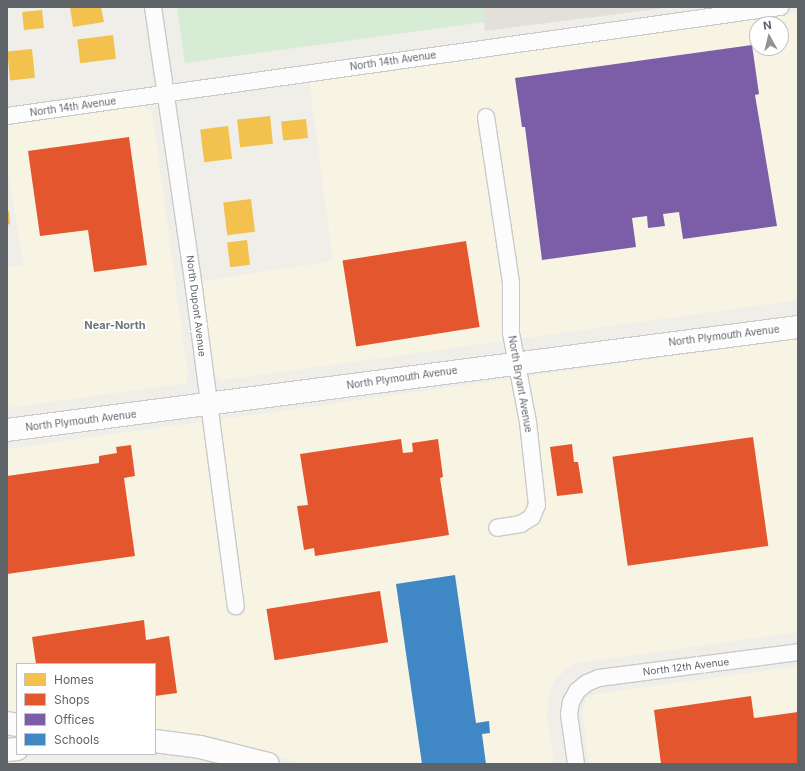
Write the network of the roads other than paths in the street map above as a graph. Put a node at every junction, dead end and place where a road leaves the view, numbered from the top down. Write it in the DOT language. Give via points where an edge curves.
graph roads {
  1 [pos="153,7"];
  2 [pos="780,7"];
  3 [pos="164,94"];
  4 [pos="7,116"];
  5 [pos="486,117"];
  6 [pos="798,327"];
  7 [pos="516,362"];
  8 [pos="208,405"];
  9 [pos="7,430"];
  10 [pos="497,528"];
  11 [pos="236,606"];
  12 [pos="798,652"];
  13 [pos="156,740"];
  14 [pos="268,764"];
  15 [pos="576,764"];
  1 -- 3 [label="street, North Dupont Avenue"];
  2 -- 3 [label="street, North 14th Avenue"];
  3 -- 4 [label="street, North 14th Avenue"];
  3 -- 8 [label="street, North Dupont Avenue" via="194,289"];
  5 -- 7 [label="street, North Bryant Avenue" via="511,283 511,333"];
  6 -- 7 [label="main road, North Plymouth Avenue"];
  7 -- 8 [label="main road, North Plymouth Avenue"];
  7 -- 10 [label="street, North Bryant Avenue" via="528,422 537,505 532,517 520,524"];
  8 -- 9 [label="main road, North Plymouth Avenue"];
  8 -- 11 [label="street, North Dupont Avenue"];
  12 -- 15 [label="street, North 12th Avenue" via="599,678 577,691 571,702 569,714"];
  13 -- 14 [label="main road" via="200,747"];
}
